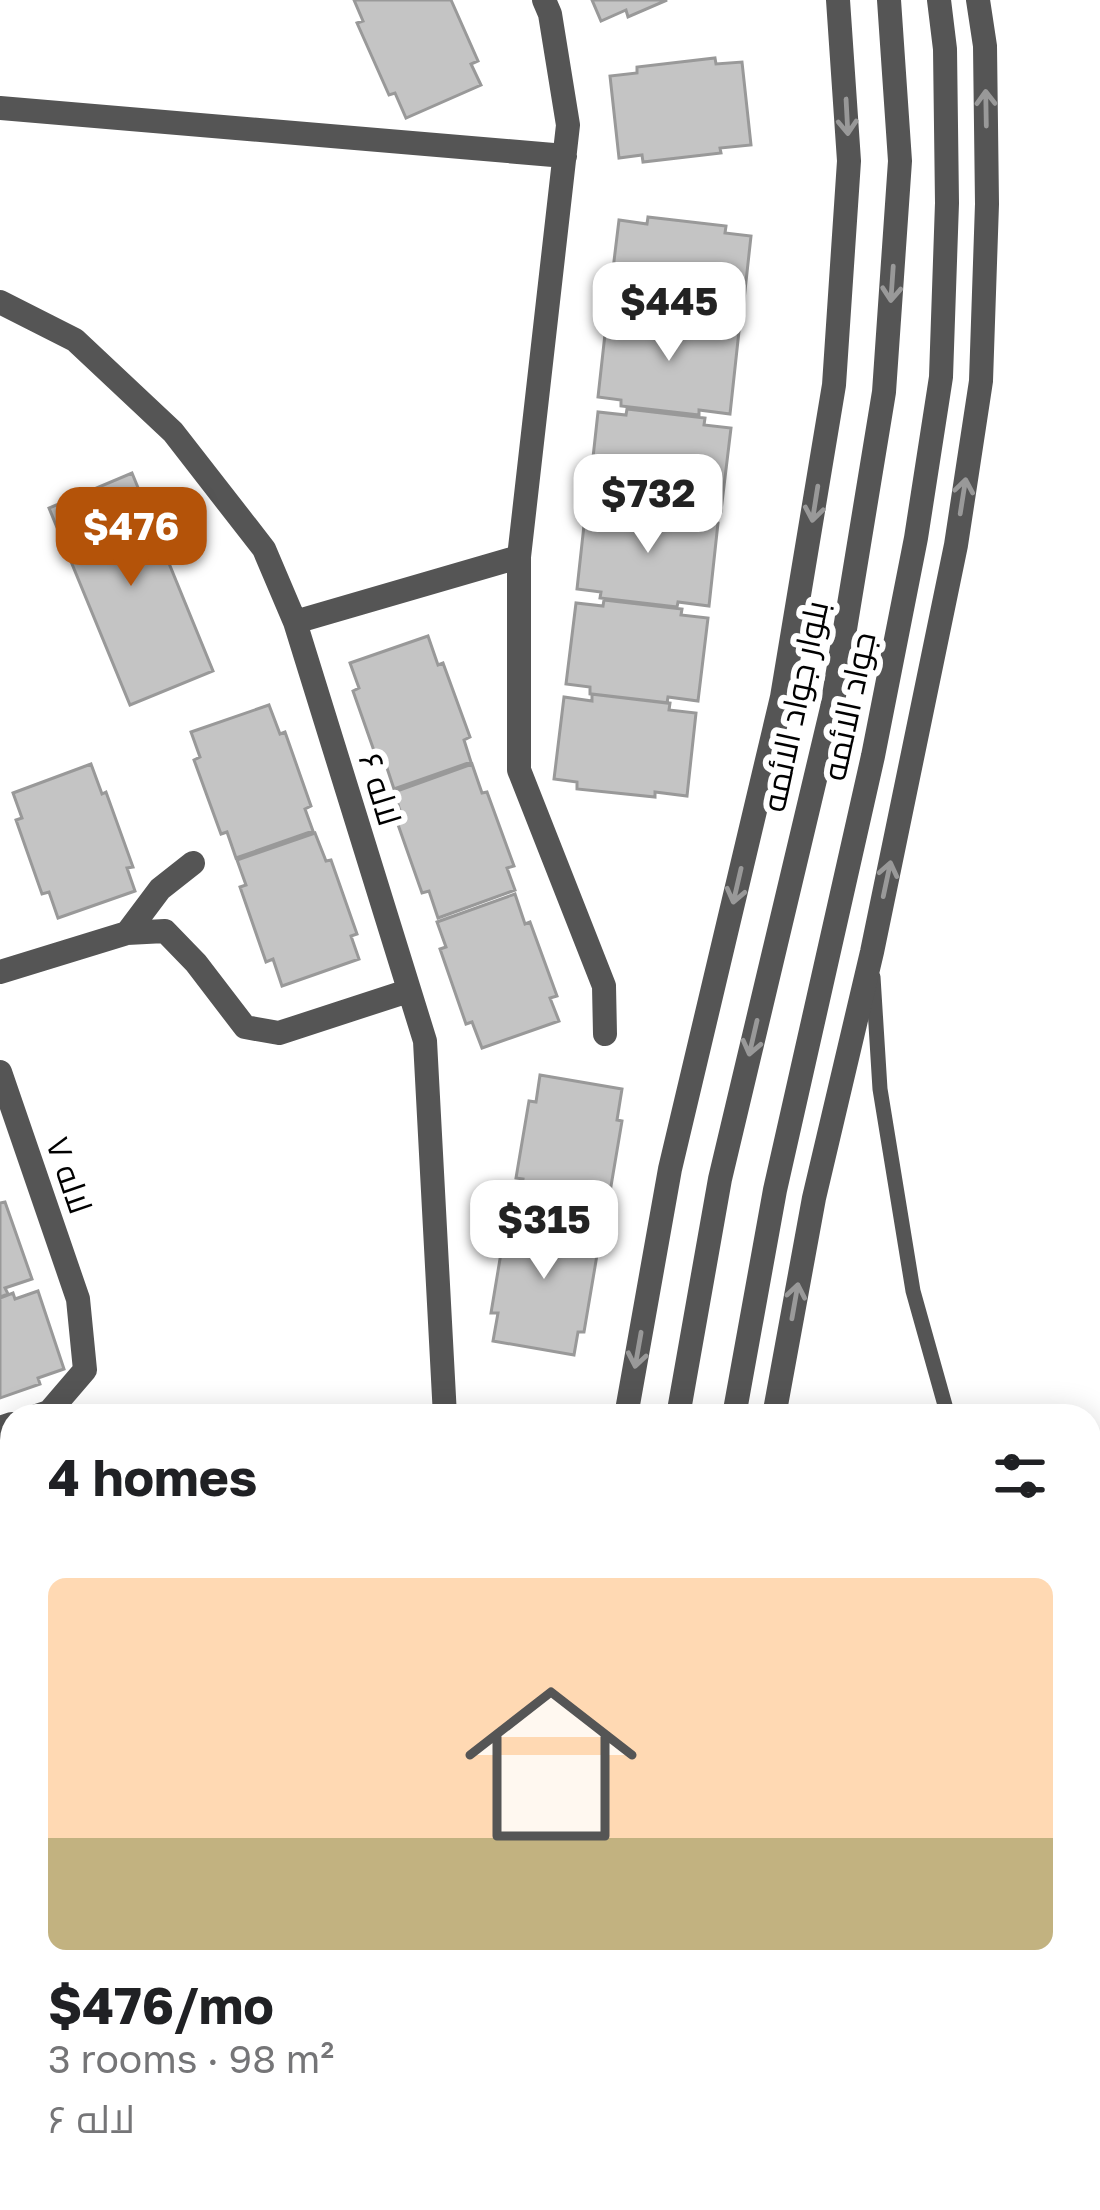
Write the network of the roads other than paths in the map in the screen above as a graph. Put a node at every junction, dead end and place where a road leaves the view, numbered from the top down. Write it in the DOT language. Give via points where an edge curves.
graph roads {
  1 [pos="544,0"];
  2 [pos="838,0"];
  3 [pos="889,0"];
  4 [pos="939,0"];
  5 [pos="978,0"];
  6 [pos="0,107"];
  7 [pos="565,156"];
  8 [pos="0,302"];
  9 [pos="519,557"];
  10 [pos="295,622"];
  11 [pos="193,863"];
  12 [pos="128,933"];
  13 [pos="872,952"];
  14 [pos="0,971"];
  15 [pos="408,991"];
  16 [pos="605,1034"];
  17 [pos="0,1072"];
  18 [pos="56,1404"];
  19 [pos="445,1404"];
  20 [pos="628,1404"];
  21 [pos="680,1404"];
  22 [pos="736,1404"];
  23 [pos="776,1404"];
  24 [pos="945,1404"];
  1 -- 7 [label="street" via="568,124"];
  2 -- 20 [label="street, one-way" via="849,161 834,386 782,698 670,1169"];
  3 -- 21 [label="street, بلوار جواد الائمه, one-way" via="900,161 884,392 832,708 720,1180"];
  4 -- 22 [label="street, جواد الائمه" via="947,203 938,400 873,756"];
  13 -- 5 [label="street, one-way" via="956,544 981,381 987,203"];
  6 -- 7 [label="street"];
  7 -- 9 [label="street"];
  8 -- 10 [label="street, لاله ۶" via="75,340 172,432 264,549"];
  9 -- 10 [label="street"];
  9 -- 16 [label="street" via="519,770 604,986"];
  10 -- 15 [label="street, لاله ۶"];
  11 -- 12 [label="street" via="160,889"];
  12 -- 14 [label="street"];
  12 -- 15 [label="street" via="165,931 245,1027 279,1033"];
  23 -- 13 [label="street, one-way"];
  13 -- 24 [label="lane" via="880,1089 909,1269"];
  15 -- 19 [label="street, لاله ۶" via="425,1041"];
  17 -- 18 [label="street, لاله ۷" via="79,1299 85,1370"];
}
